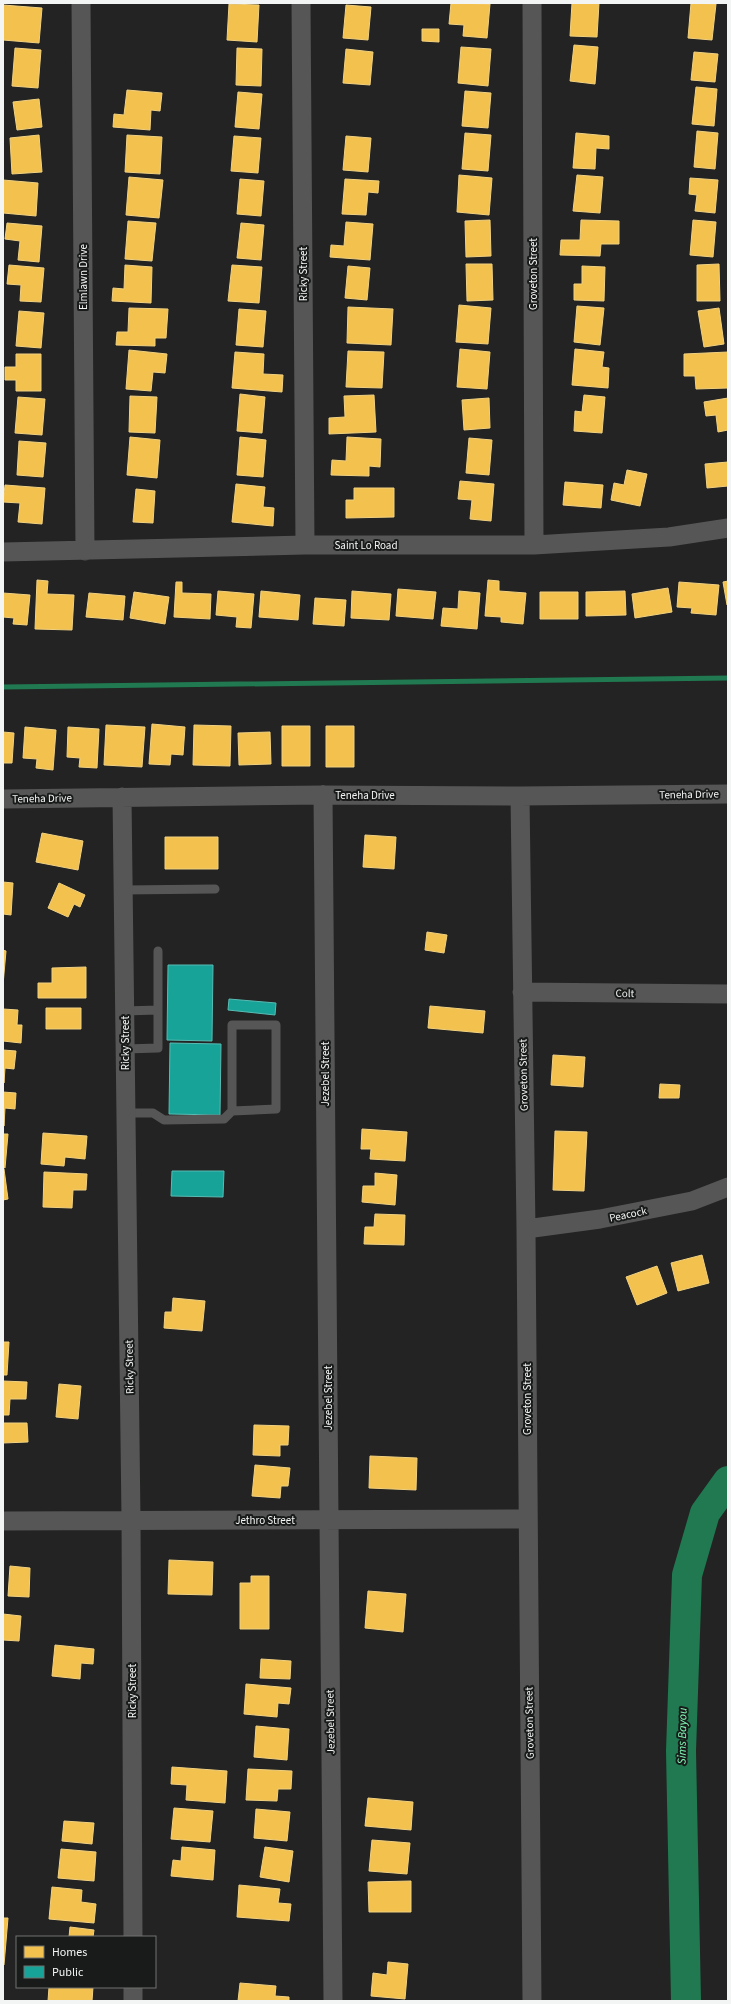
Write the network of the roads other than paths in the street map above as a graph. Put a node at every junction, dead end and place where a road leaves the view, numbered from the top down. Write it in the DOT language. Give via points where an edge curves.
graph roads {
  1 [pos="81,3"];
  2 [pos="301,3"];
  3 [pos="532,3"];
  4 [pos="728,528"];
  5 [pos="305,545"];
  6 [pos="534,545"];
  7 [pos="85,551"];
  8 [pos="3,552"];
  9 [pos="728,794"];
  10 [pos="323,795"];
  11 [pos="520,796"];
  12 [pos="122,797"];
  13 [pos="3,799"];
  14 [pos="215,889"];
  15 [pos="123,890"];
  16 [pos="158,951"];
  17 [pos="522,992"];
  18 [pos="728,994"];
  19 [pos="158,1010"];
  20 [pos="124,1011"];
  21 [pos="125,1049"];
  22 [pos="232,1111"];
  23 [pos="125,1113"];
  24 [pos="728,1186"];
  25 [pos="526,1229"];
  26 [pos="131,1519"];
  27 [pos="527,1519"];
  28 [pos="328,1520"];
  29 [pos="3,1521"];
  30 [pos="133,1936"];
  31 [pos="133,1988"];
  32 [pos="133,2001"];
  33 [pos="333,2001"];
  34 [pos="532,2001"];
  1 -- 7 [label="street, Elmlawn Drive"];
  2 -- 5 [label="street, Ricky Street"];
  3 -- 6 [label="street, Groveton Street"];
  4 -- 6 [label="street, Saint Lo Road" via="669,537"];
  5 -- 6 [label="street, Saint Lo Road"];
  5 -- 7 [label="street, Saint Lo Road"];
  7 -- 8 [label="street, Saint Lo Road"];
  9 -- 11 [label="street, Teneha Drive"];
  10 -- 11 [label="street, Teneha Drive"];
  10 -- 12 [label="street, Teneha Drive"];
  10 -- 28 [label="street, Jezebel Street"];
  11 -- 17 [label="street, Groveton Street"];
  12 -- 13 [label="street, Teneha Drive"];
  12 -- 15 [label="street, Ricky Street"];
  14 -- 15 [label="lane"];
  15 -- 20 [label="street, Ricky Street"];
  16 -- 19 [label="lane"];
  17 -- 18 [label="street, Colt"];
  17 -- 25 [label="street, Groveton Street"];
  19 -- 20 [label="lane"];
  19 -- 21 [label="lane" via="158,1048"];
  20 -- 21 [label="street, Ricky Street"];
  21 -- 23 [label="street, Ricky Street"];
  22 -- 22 [label="lane" via="276,1109 276,1025 232,1025"];
  22 -- 23 [label="lane" via="224,1119 164,1120 153,1113"];
  23 -- 26 [label="street, Ricky Street"];
  24 -- 25 [label="street, Peacock" via="692,1200 600,1219"];
  25 -- 27 [label="street, Groveton Street"];
  26 -- 28 [label="street, Jethro Street"];
  26 -- 29 [label="street, Jethro Street"];
  26 -- 30 [label="street, Ricky Street"];
  27 -- 28 [label="street, Jethro Street"];
  27 -- 34 [label="street, Groveton Street"];
  28 -- 33 [label="street, Jezebel Street"];
  31 -- 32 [label="street"];
}
